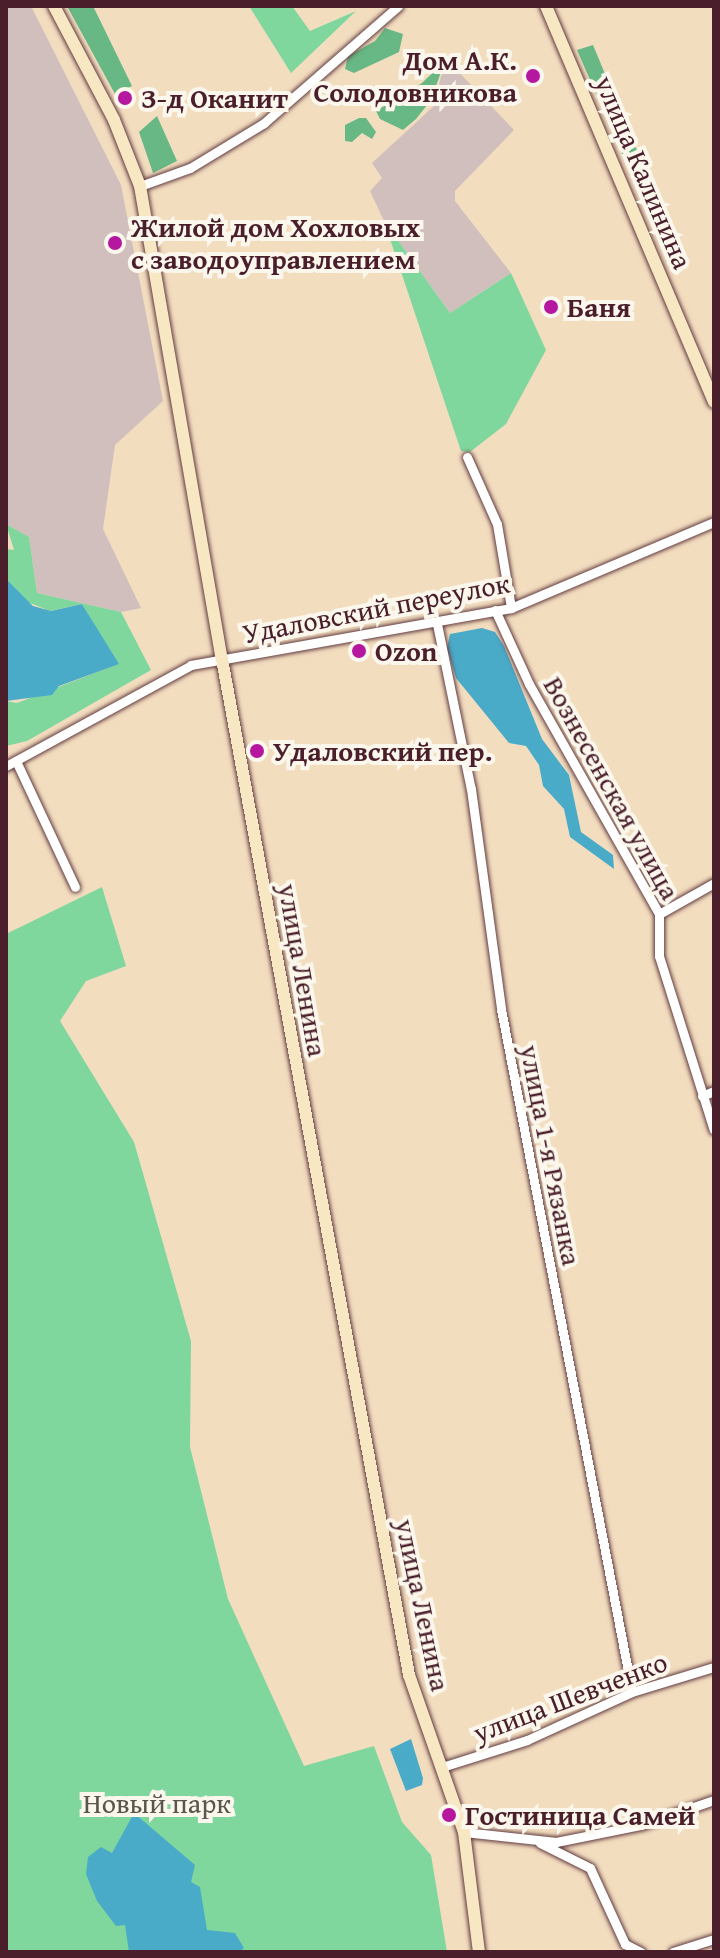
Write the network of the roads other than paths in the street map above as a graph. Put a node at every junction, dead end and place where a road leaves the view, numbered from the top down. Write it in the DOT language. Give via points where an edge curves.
graph roads {
  1 [pos="54,6"];
  2 [pos="398,6"];
  3 [pos="546,6"];
  4 [pos="140,186"];
  5 [pos="714,402"];
  6 [pos="467,457"];
  7 [pos="714,522"];
  8 [pos="511,608"];
  9 [pos="495,610"];
  10 [pos="437,624"];
  11 [pos="222,659"];
  12 [pos="16,761"];
  13 [pos="6,766"];
  14 [pos="714,883"];
  15 [pos="75,887"];
  16 [pos="659,914"];
  17 [pos="714,1091"];
  18 [pos="702,1096"];
  19 [pos="714,1130"];
  20 [pos="714,1667"];
  21 [pos="632,1692"];
  22 [pos="442,1767"];
  23 [pos="714,1800"];
  24 [pos="464,1832"];
  25 [pos="537,1841"];
  26 [pos="714,1939"];
  27 [pos="479,1952"];
  28 [pos="641,1952"];
  29 [pos="673,1952"];
  1 -- 4 [label="street, улица Ленина" via="114,120"];
  2 -- 4 [label="street" via="264,123 190,168"];
  3 -- 5 [label="street, улица Калинина"];
  4 -- 11 [label="street, улица Ленина"];
  6 -- 8 [label="street" via="497,524"];
  7 -- 8 [label="street, Удаловский переулок"];
  8 -- 9 [label="street, Удаловский переулок"];
  9 -- 10 [label="street, Удаловский переулок"];
  9 -- 16 [label="street, Вознесенская улица" via="529,684"];
  10 -- 11 [label="street, Удаловский переулок"];
  10 -- 21 [label="street, улица 1-я Рязанка" via="471,789 501,1009"];
  11 -- 12 [label="street, Удаловский переулок" via="191,665"];
  11 -- 22 [label="street, улица Ленина" via="409,1675"];
  12 -- 13 [label="street, Удаловский переулок"];
  12 -- 15 [label="street"];
  14 -- 16 [label="street"];
  16 -- 18 [label="street, Вознесенская улица" via="659,956"];
  17 -- 18 [label="street"];
  18 -- 19 [label="street, Вознесенская улица"];
  20 -- 21 [label="street, улица Шевченко"];
  21 -- 22 [label="street, улица Шевченко" via="527,1740"];
  22 -- 24 [label="street, улица Ленина"];
  23 -- 25 [label="street" via="641,1825"];
  24 -- 25 [label="street"];
  24 -- 27 [label="street, улица Ленина"];
  25 -- 28 [label="street" via="590,1868 625,1944"];
  26 -- 29 [label="street"];
}
